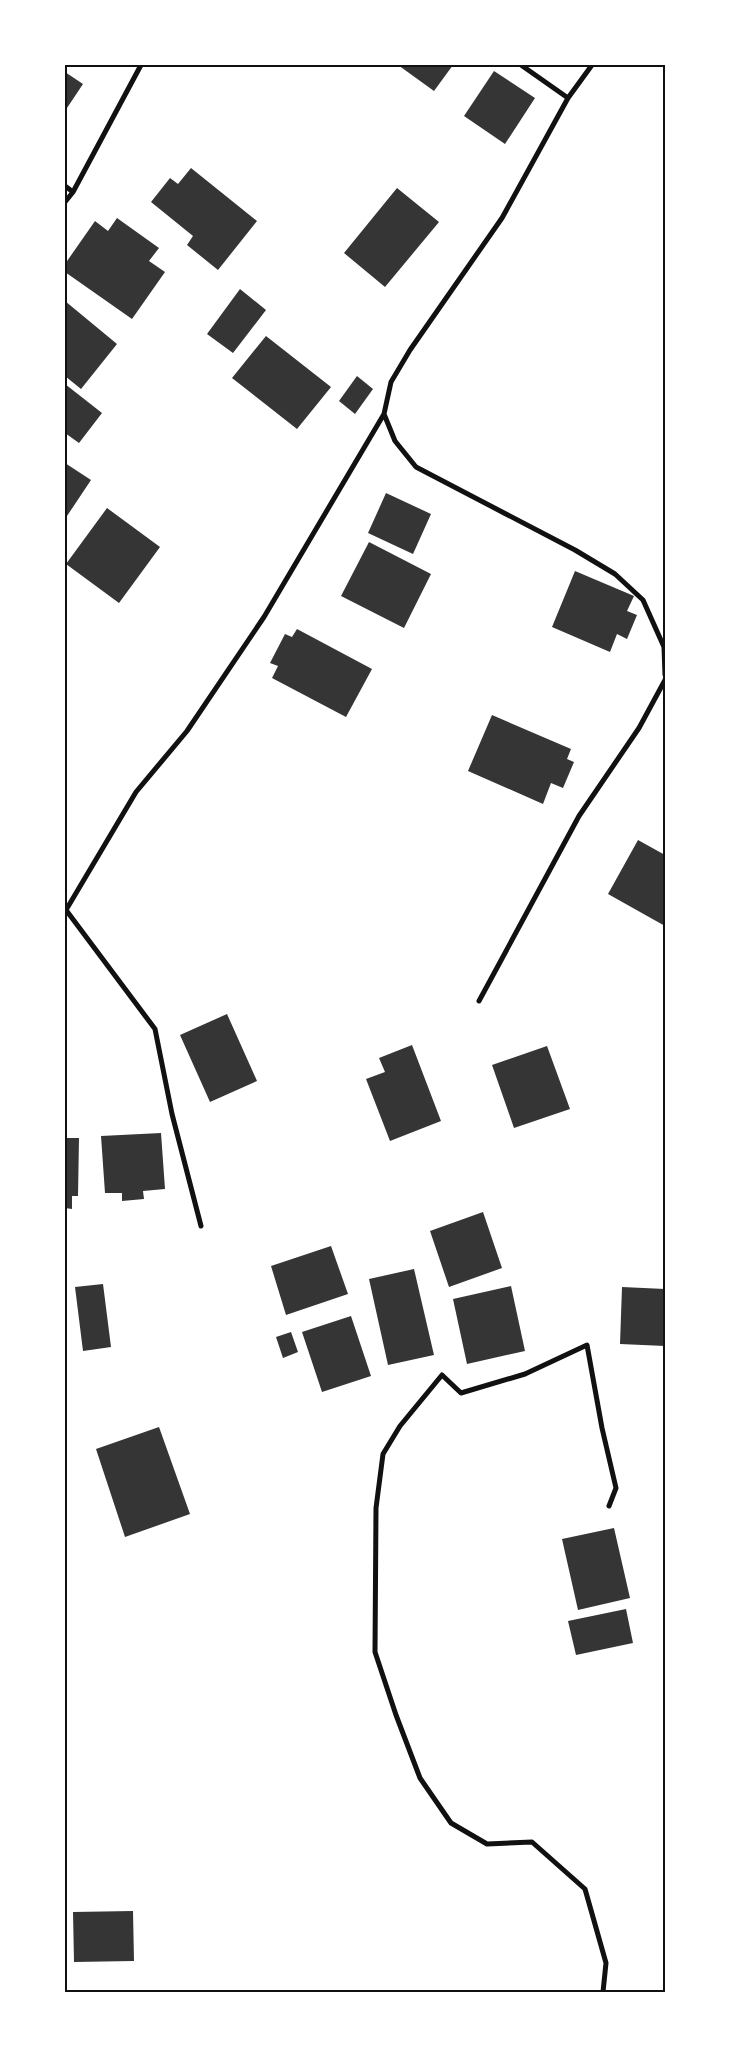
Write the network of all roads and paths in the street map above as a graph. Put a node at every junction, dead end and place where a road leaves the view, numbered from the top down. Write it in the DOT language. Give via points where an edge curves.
graph roads {
  1 [pos="141,65"];
  2 [pos="521,65"];
  3 [pos="592,65"];
  4 [pos="568,98"];
  5 [pos="65,186"];
  6 [pos="72,192"];
  7 [pos="65,202"];
  8 [pos="384,414"];
  9 [pos="665,675"];
  10 [pos="665,680"];
  11 [pos="479,1001"];
  12 [pos="201,1226"];
  13 [pos="609,1506"];
  14 [pos="603,1992"];
  1 -- 6 [label="street"];
  2 -- 4 [label="street"];
  3 -- 4 [label="street"];
  4 -- 8 [label="street" via="502,218 391,382"];
  5 -- 6 [label="street"];
  6 -- 7 [label="street"];
  8 -- 9 [label="street" via="395,441 416,468 575,550 615,574 643,600 664,647"];
  8 -- 12 [label="street" via="264,616 187,731 136,792 66,910 155,1029 172,1114"];
  10 -- 11 [label="street" via="639,728 579,816"];
  13 -- 14 [label="street" via="616,1488 587,1345 525,1374 461,1394 442,1375 400,1426 383,1454 376,1508 375,1563 375,1652 420,1778 451,1823 487,1844 532,1842 585,1889 606,1964"];
}
